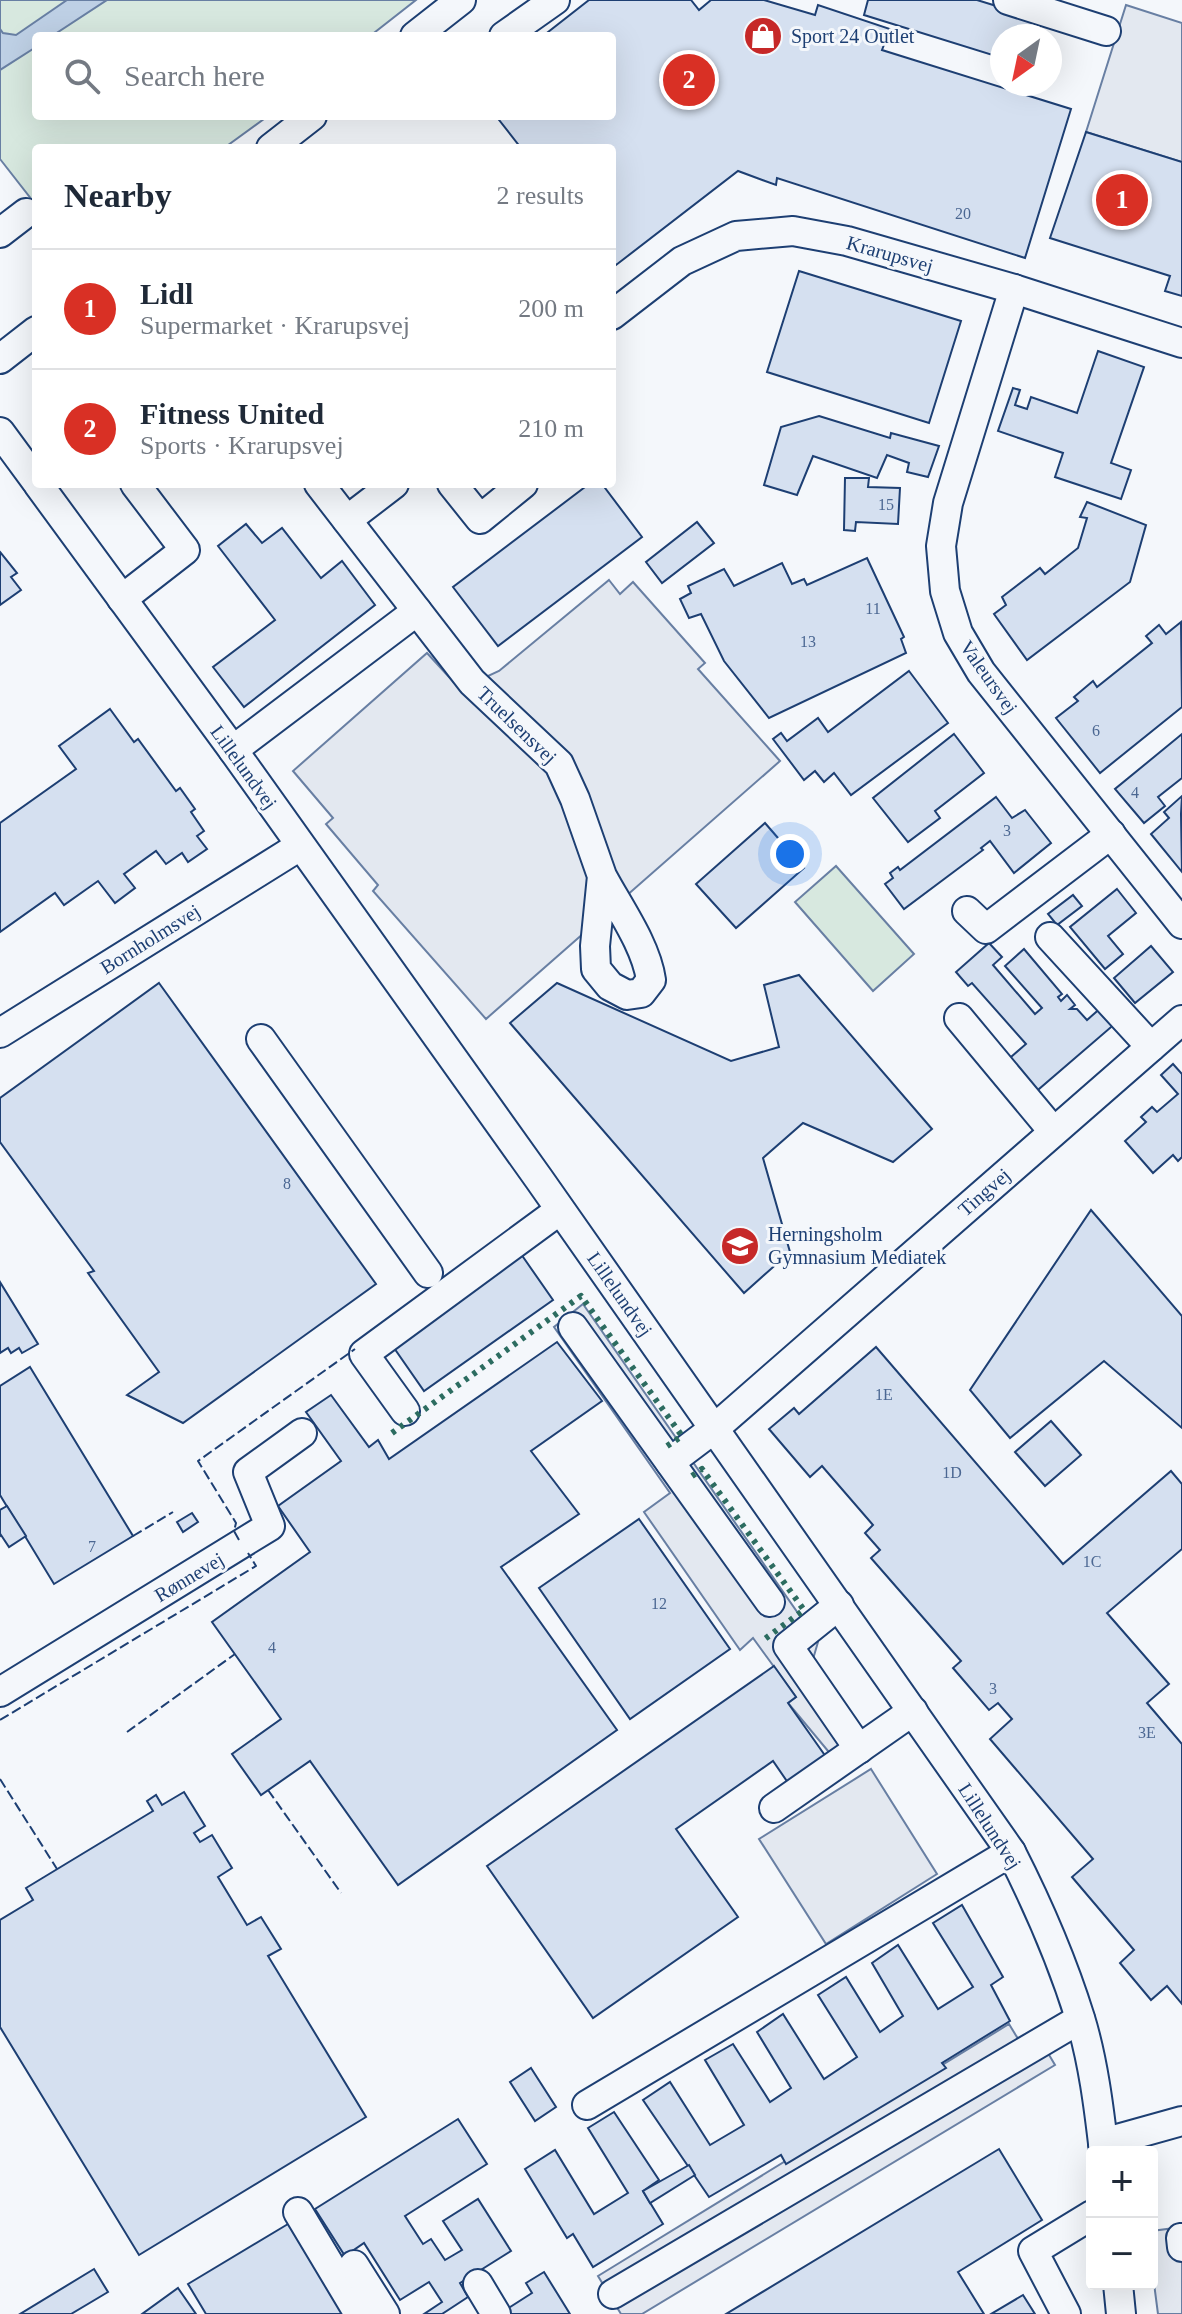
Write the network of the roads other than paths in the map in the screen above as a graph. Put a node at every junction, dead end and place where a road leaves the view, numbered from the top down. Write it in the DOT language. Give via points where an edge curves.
graph roads {
  1 [pos="461,0"];
  2 [pos="555,0"];
  3 [pos="1008,0"];
  4 [pos="1106,31"];
  5 [pos="420,32"];
  6 [pos="510,32"];
  7 [pos="307,120"];
  8 [pos="276,144"];
  9 [pos="26,213"];
  10 [pos="0,233"];
  11 [pos="1014,289"];
  12 [pos="616,312"];
  13 [pos="32,334"];
  14 [pos="1182,343"];
  15 [pos="0,359"];
  16 [pos="0,432"];
  17 [pos="32,475"];
  18 [pos="41,488"];
  19 [pos="138,488"];
  20 [pos="322,488"];
  21 [pos="389,488"];
  22 [pos="455,488"];
  23 [pos="518,488"];
  24 [pos="347,520"];
  25 [pos="122,599"];
  26 [pos="417,611"];
  27 [pos="233,750"];
  28 [pos="1111,834"];
  29 [pos="300,846"];
  30 [pos="602,876"];
  31 [pos="967,911"];
  32 [pos="1182,924"];
  33 [pos="1050,937"];
  34 [pos="959,1018"];
  35 [pos="1182,1020"];
  36 [pos="0,1033"];
  37 [pos="261,1039"];
  38 [pos="1151,1047"];
  39 [pos="1053,1131"];
  40 [pos="560,1210"];
  41 [pos="428,1273"];
  42 [pos="573,1327"];
  43 [pos="405,1411"];
  44 [pos="715,1428"];
  45 [pos="302,1433"];
  46 [pos="670,1462"];
  47 [pos="770,1602"];
  48 [pos="839,1605"];
  49 [pos="0,1692"];
  50 [pos="913,1711"];
  51 [pos="859,1749"];
  52 [pos="774,1808"];
  53 [pos="1011,1852"];
  54 [pos="1080,2019"];
  55 [pos="587,2105"];
  56 [pos="1182,2121"];
  57 [pos="1103,2146"];
  58 [pos="1106,2146"];
  59 [pos="298,2212"];
  60 [pos="1087,2218"];
  61 [pos="354,2265"];
  62 [pos="478,2284"];
  63 [pos="1119,2290"];
  64 [pos="613,2294"];
  65 [pos="359,2314"];
  66 [pos="385,2314"];
  67 [pos="496,2314"];
  68 [pos="1066,2314"];
  69 [pos="1121,2314"];
  1 -- 5 [label="street"];
  2 -- 6 [label="street"];
  3 -- 4 [label="street"];
  7 -- 8 [label="street"];
  9 -- 10 [label="street"];
  11 -- 12 [label="street, Krarupsvej" via="847,241 793,231 736,236 682,261"];
  11 -- 14 [label="street, Krarupsvej"];
  11 -- 28 [label="street, Valeursvej" via="948,503 941,546 945,591 958,633 981,672"];
  13 -- 15 [label="street"];
  16 -- 17 [label="street, Lillelundvej"];
  18 -- 25 [label="street, Lillelundvej"];
  19 -- 25 [label="street" via="185,550"];
  20 -- 24 [label="street, Truelsensvej"];
  21 -- 24 [label="street"];
  22 -- 23 [label="street" via="480,519"];
  24 -- 26 [label="street, Truelsensvej"];
  25 -- 27 [label="street, Lillelundvej"];
  26 -- 27 [label="street"];
  26 -- 30 [label="street, Truelsensvej" via="472,682 559,764"];
  27 -- 29 [label="street, Lillelundvej"];
  28 -- 31 [label="street" via="986,929"];
  28 -- 32 [label="street, Valeursvej"];
  29 -- 36 [label="street, Bornholmsvej"];
  29 -- 40 [label="street, Lillelundvej"];
  30 -- 30 [label="street, Truelsensvej" via="596,969 610,986 627,995 641,993 651,980 649,963"];
  33 -- 38 [label="street"];
  34 -- 39 [label="street"];
  35 -- 38 [label="street, Tingvej"];
  37 -- 41 [label="street"];
  38 -- 39 [label="street, Tingvej"];
  39 -- 44 [label="street, Tingvej"];
  40 -- 43 [label="street" via="364,1354"];
  40 -- 44 [label="street, Lillelundvej"];
  42 -- 46 [label="street"];
  44 -- 46 [label="street, Tingvej"];
  44 -- 48 [label="street, Lillelundvej"];
  45 -- 49 [label="street, Rønnevej" via="248,1472 270,1526"];
  46 -- 47 [label="street"];
  48 -- 50 [label="street, Lillelundvej"];
  48 -- 51 [label="street" via="788,1646"];
  50 -- 51 [label="street"];
  50 -- 53 [label="street, Lillelundvej"];
  51 -- 52 [label="street"];
  53 -- 54 [label="street, Lillelundvej" via="1038,1905"];
  53 -- 55 [label="street"];
  54 -- 57 [label="street, Lillelundvej"];
  54 -- 64 [label="street"];
  56 -- 58 [label="street"];
  59 -- 65 [label="street"];
  60 -- 68 [label="street" via="1033,2251"];
  61 -- 66 [label="street"];
  62 -- 67 [label="street"];
  63 -- 69 [label="street"];
}
